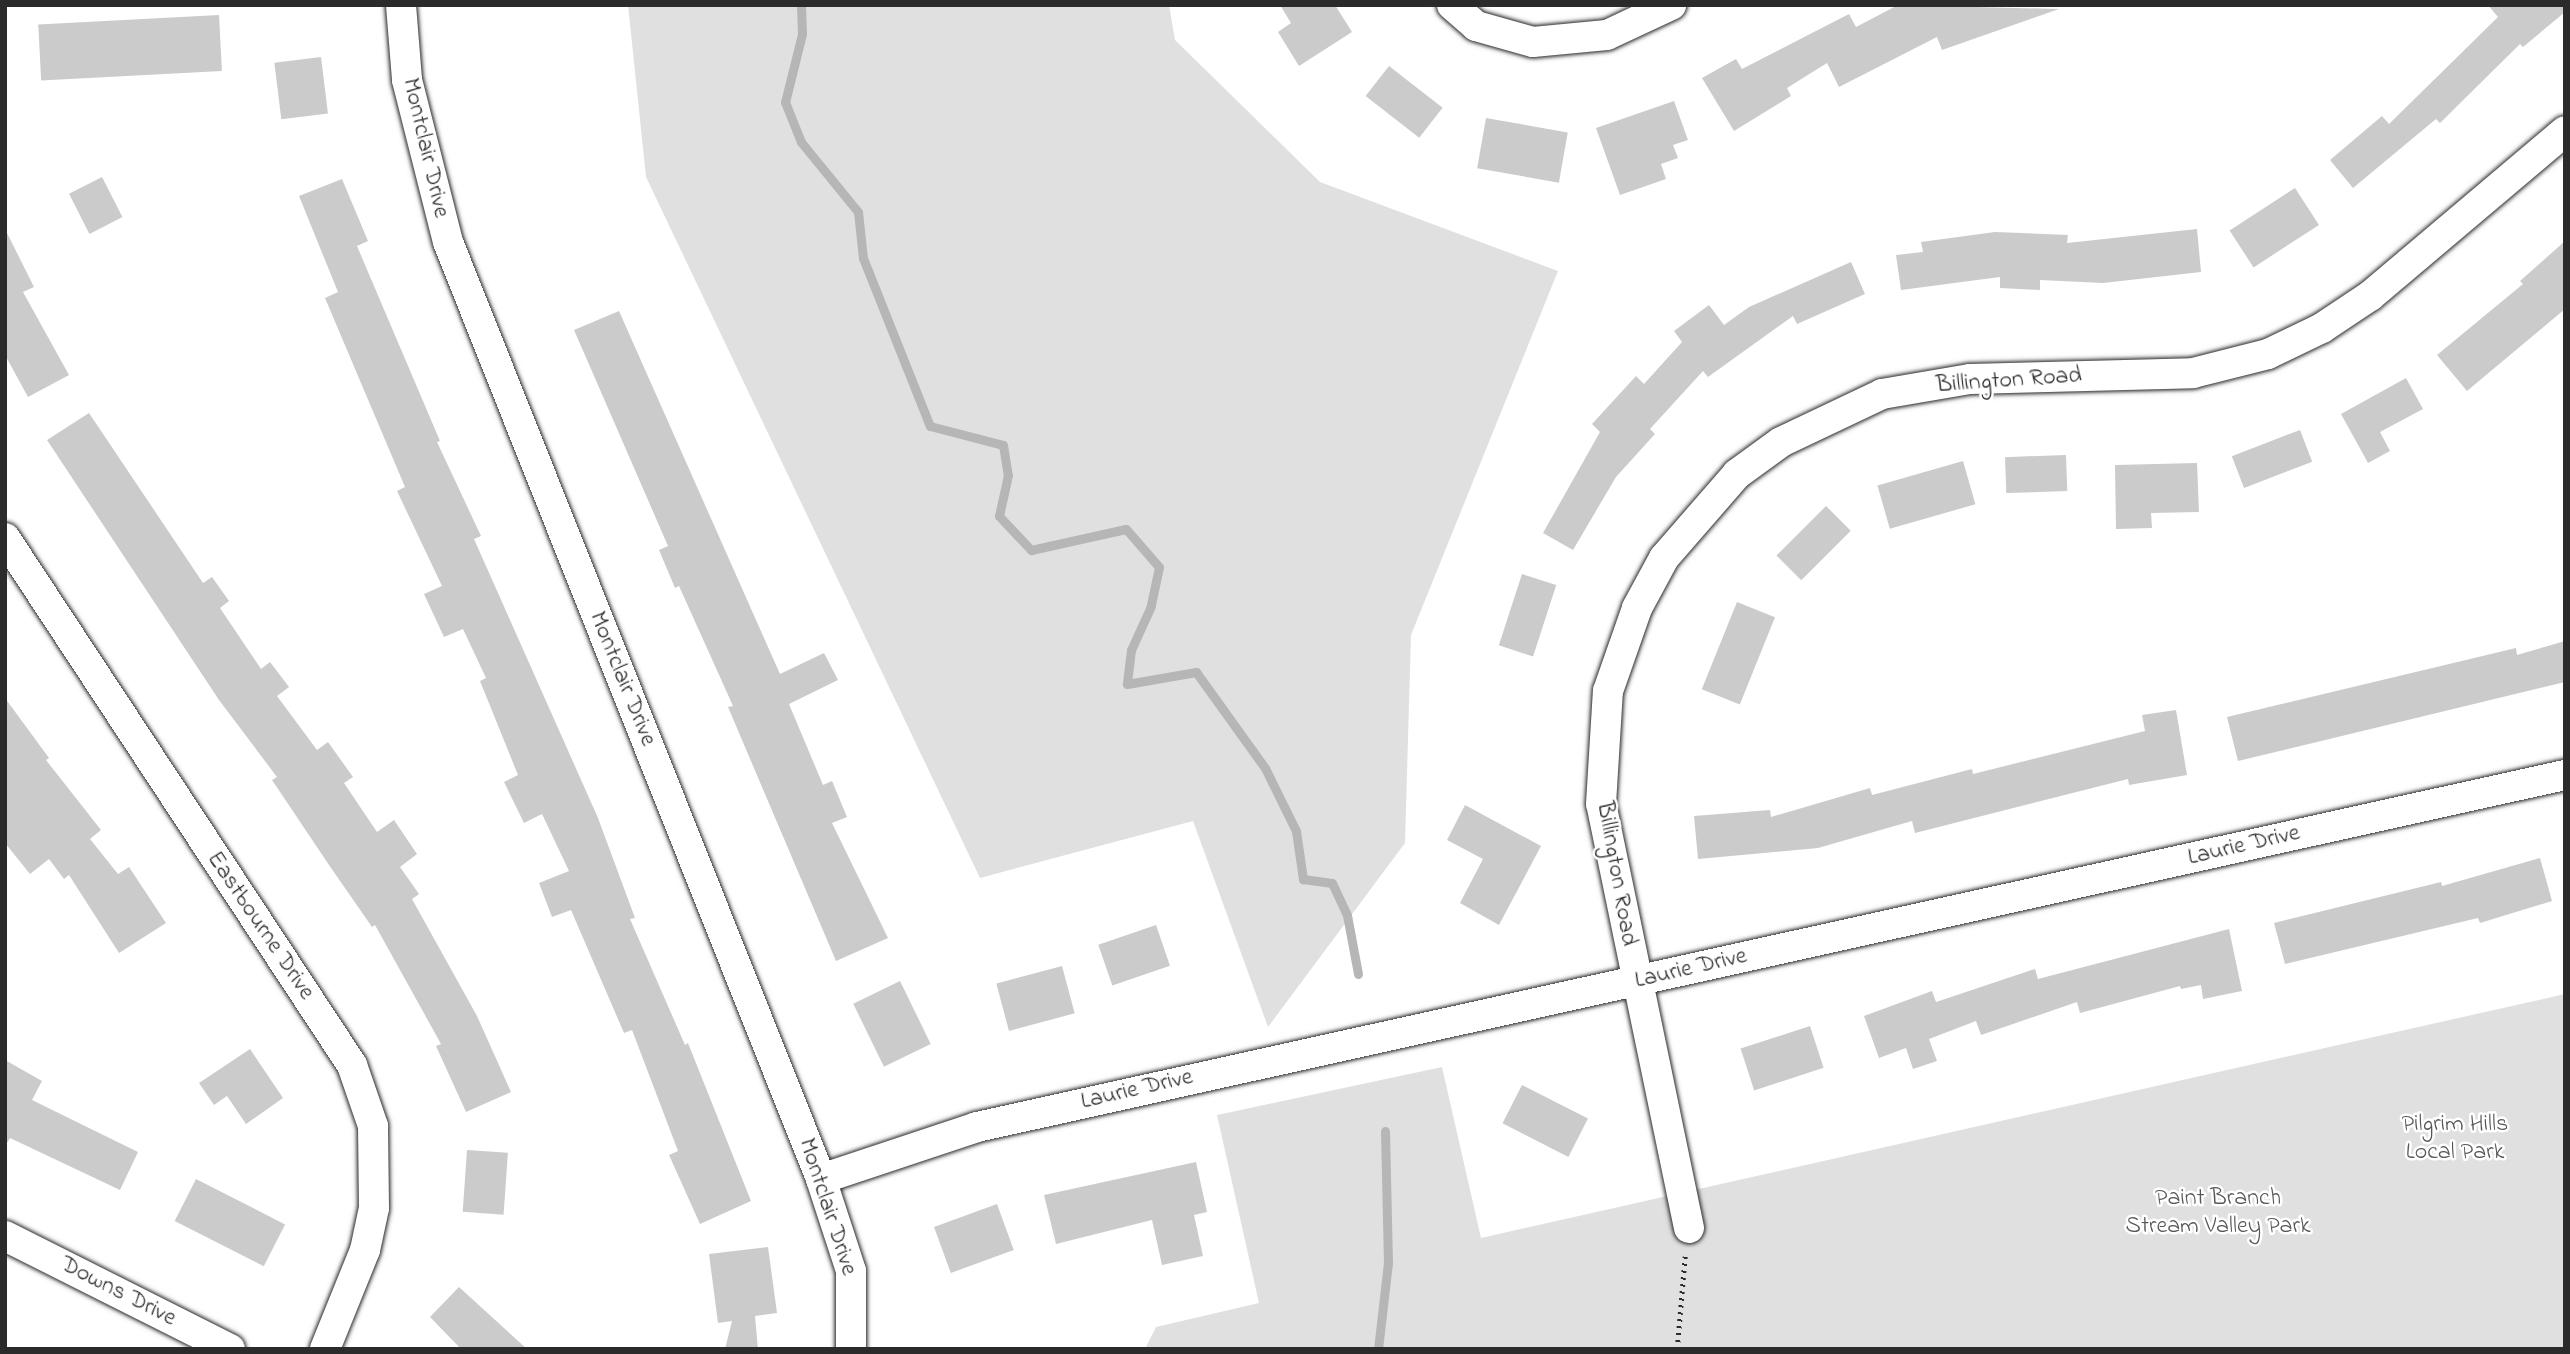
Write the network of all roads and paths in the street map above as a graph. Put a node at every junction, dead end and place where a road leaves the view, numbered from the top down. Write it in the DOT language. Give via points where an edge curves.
graph roads {
  1 [pos="401,5"];
  2 [pos="1452,5"];
  3 [pos="1671,5"];
  4 [pos="2565,131"];
  5 [pos="5,538"];
  6 [pos="2565,775"];
  7 [pos="1636,981"];
  8 [pos="821,1179"];
  9 [pos="1689,1228"];
  10 [pos="5,1236"];
  11 [pos="230,1349"];
  12 [pos="325,1349"];
  13 [pos="851,1349"];
  14 [pos="1677,1349"];
  1 -- 8 [label="street, Montclair Drive" via="407,80 448,242"];
  2 -- 3 [label="street" via="1476,26 1533,42 1607,35"];
  4 -- 7 [label="street, Billington Road" via="2370,296 2322,328 2268,354 2193,373 1970,379 1882,394 1781,442 1737,474 1664,558 1637,608 1608,691 1601,804"];
  5 -- 12 [label="street, Eastbourne Drive" via="352,1065 373,1126 374,1208 365,1250"];
  6 -- 7 [label="street, Laurie Drive"];
  7 -- 8 [label="street, Laurie Drive" via="977,1127"];
  7 -- 9 [label="street, Billington Road"];
  8 -- 13 [label="street, Montclair Drive" via="852,1271"];
  9 -- 14 [label="path"];
  10 -- 11 [label="street, Downs Drive"];
}
